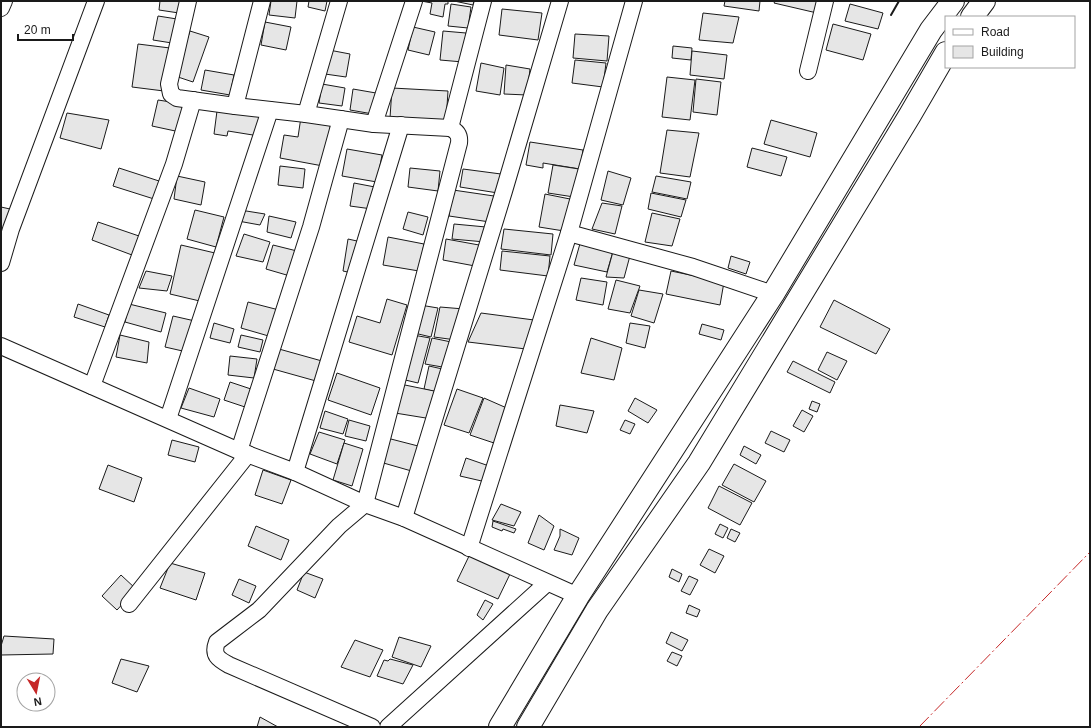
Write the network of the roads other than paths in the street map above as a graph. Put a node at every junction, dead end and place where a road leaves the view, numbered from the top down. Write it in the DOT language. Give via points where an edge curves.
graph roads {
  1 [pos="4,1"];
  2 [pos="96,1"];
  3 [pos="188,1"];
  4 [pos="262,1"];
  5 [pos="339,1"];
  6 [pos="414,1"];
  7 [pos="483,1"];
  8 [pos="560,1"];
  9 [pos="634,1"];
  10 [pos="825,1"];
  11 [pos="953,1"];
  12 [pos="984,1"];
  13 [pos="1,8"];
  14 [pos="973,16"];
  15 [pos="945,55"];
  16 [pos="808,71"];
  17 [pos="193,100"];
  18 [pos="235,106"];
  19 [pos="270,110"];
  20 [pos="306,114"];
  21 [pos="341,119"];
  22 [pos="374,124"];
  23 [pos="401,125"];
  24 [pos="450,128"];
  25 [pos="569,233"];
  26 [pos="1,263"];
  27 [pos="773,294"];
  28 [pos="1,346"];
  29 [pos="92,386"];
  30 [pos="168,419"];
  31 [pos="244,452"];
  32 [pos="295,472"];
  33 [pos="365,504"];
  34 [pos="404,518"];
  35 [pos="469,548"];
  36 [pos="547,583"];
  37 [pos="578,596"];
  38 [pos="129,604"];
  39 [pos="372,727"];
  40 [pos="388,727"];
  41 [pos="500,727"];
  42 [pos="528,727"];
  1 -- 13 [label="street"];
  2 -- 26 [label="street" via="11,229"];
  3 -- 17 [label="street" via="169,84 171,94 177,98"];
  4 -- 18 [label="street"];
  5 -- 20 [label="street"];
  6 -- 22 [label="street"];
  7 -- 24 [label="street"];
  8 -- 34 [label="street"];
  9 -- 25 [label="street"];
  10 -- 16 [label="street"];
  11 -- 27 [label="highway" via="931,30"];
  12 -- 14 [label="highway"];
  15 -- 42 [label="highway" via="703,457 597,610"];
  17 -- 18 [label="street"];
  17 -- 29 [label="street" via="174,164"];
  18 -- 19 [label="street"];
  19 -- 20 [label="street"];
  19 -- 30 [label="street"];
  20 -- 21 [label="street"];
  21 -- 22 [label="street"];
  21 -- 31 [label="street"];
  22 -- 23 [label="street"];
  23 -- 24 [label="street"];
  23 -- 32 [label="street"];
  24 -- 33 [label="street" via="456,131 460,143"];
  25 -- 27 [label="street" via="694,267"];
  25 -- 35 [label="street"];
  27 -- 37 [label="highway"];
  28 -- 29 [label="street"];
  29 -- 30 [label="street"];
  30 -- 31 [label="street"];
  31 -- 32 [label="street"];
  31 -- 38 [label="street"];
  32 -- 33 [label="street"];
  33 -- 34 [label="street"];
  33 -- 39 [label="street" via="339,526 259,610 217,642 215,648 216,655 225,663"];
  34 -- 35 [label="street"];
  35 -- 36 [label="street"];
  36 -- 37 [label="street"];
  36 -- 40 [label="street"];
  37 -- 41 [label="highway"];
}
